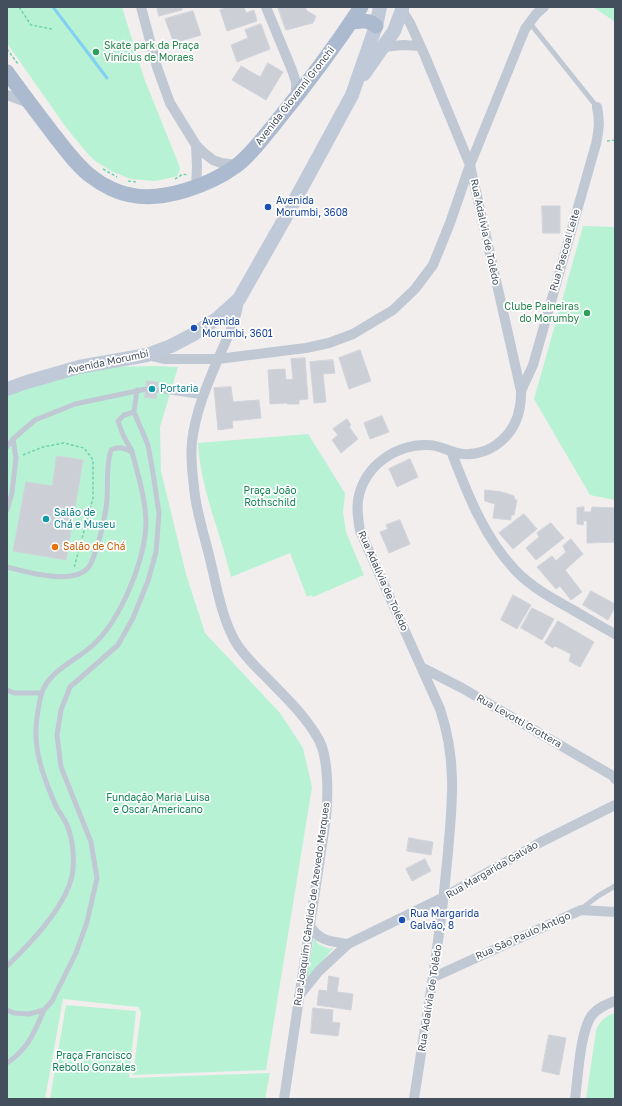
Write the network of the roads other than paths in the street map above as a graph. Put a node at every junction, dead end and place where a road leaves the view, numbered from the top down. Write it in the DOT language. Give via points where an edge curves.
graph roads {
  1 [pos="140,7"];
  2 [pos="266,7"];
  3 [pos="361,7"];
  4 [pos="372,7"];
  5 [pos="380,7"];
  6 [pos="544,7"];
  7 [pos="402,9"];
  8 [pos="352,22"];
  9 [pos="529,22"];
  10 [pos="376,26"];
  11 [pos="420,46"];
  12 [pos="383,47"];
  13 [pos="7,72"];
  14 [pos="357,84"];
  15 [pos="7,95"];
  16 [pos="296,98"];
  17 [pos="29,103"];
  18 [pos="597,107"];
  19 [pos="196,145"];
  20 [pos="237,165"];
  21 [pos="470,165"];
  22 [pos="197,182"];
  23 [pos="239,299"];
  24 [pos="146,355"];
  25 [pos="218,359"];
  26 [pos="7,389"];
  27 [pos="146,389"];
  28 [pos="137,390"];
  29 [pos="157,390"];
  30 [pos="521,391"];
  31 [pos="204,397"];
  32 [pos="134,412"];
  33 [pos="13,439"];
  34 [pos="7,446"];
  35 [pos="451,451"];
  36 [pos="132,452"];
  37 [pos="7,510"];
  38 [pos="7,567"];
  39 [pos="615,634"];
  40 [pos="421,667"];
  41 [pos="7,690"];
  42 [pos="42,693"];
  43 [pos="615,779"];
  44 [pos="615,805"];
  45 [pos="615,886"];
  46 [pos="444,897"];
  47 [pos="580,910"];
  48 [pos="615,912"];
  49 [pos="310,926"];
  50 [pos="348,944"];
  51 [pos="7,966"];
  52 [pos="434,977"];
  53 [pos="299,996"];
  54 [pos="615,1002"];
  55 [pos="7,1010"];
  56 [pos="44,1010"];
  57 [pos="7,1063"];
  58 [pos="284,1099"];
  59 [pos="414,1099"];
  60 [pos="576,1099"];
  1 -- 19 [label="street" via="170,103"];
  2 -- 16 [label="street" via="296,82"];
  3 -- 8 [label="main road, Avenida Giovanni Gronchi"];
  4 -- 8 [label="main road, Avenida Giovanni Gronchi"];
  5 -- 10 [label="main road, Avenida Morumbi"];
  6 -- 9 [label="street"];
  7 -- 11 [label="street, Rua Adalívia de Tolêdo"];
  7 -- 12 [label="main road, Avenida Morumbi" via="394,31"];
  8 -- 10 [label="main road" via="368,21"];
  8 -- 16 [label="main road, Avenida Giovanni Gronchi"];
  9 -- 18 [label="lane"];
  9 -- 21 [label="street"];
  10 -- 14 [label="main road, Avenida Morumbi"];
  11 -- 12 [label="street"];
  11 -- 21 [label="street, Rua Adalívia de Tolêdo"];
  12 -- 14 [label="main road, Avenida Morumbi"];
  13 -- 17 [label="main road, Avenida Giovanni Gronchi"];
  14 -- 23 [label="main road, Avenida Morumbi" via="290,211"];
  15 -- 17 [label="street"];
  16 -- 20 [label="main road, Avenida Giovanni Gronchi"];
  17 -- 22 [label="main road, Avenida Giovanni Gronchi" via="76,163 93,178 112,188 130,195 149,196 175,193"];
  18 -- 30 [label="street, Rua Pascoal Leite" via="600,118 596,144 533,365"];
  19 -- 20 [label="street" via="213,160"];
  19 -- 22 [label="street"];
  20 -- 22 [label="main road, Avenida Giovanni Gronchi" via="208,182"];
  21 -- 25 [label="street" via="453,217 433,265 415,289 393,310 353,334 329,343"];
  21 -- 30 [label="street, Rua Adalívia de Tolêdo"];
  23 -- 24 [label="main road, Avenida Morumbi" via="218,318 194,334"];
  23 -- 25 [label="street, Rua Joaquim Cândido de Azevedo Marques" via="235,319"];
  24 -- 25 [label="street" via="164,360"];
  24 -- 26 [label="main road, Avenida Morumbi" via="79,367"];
  25 -- 31 [label="street, Rua Joaquim Cândido de Azevedo Marques"];
  27 -- 28 [label="lane"];
  28 -- 32 [label="lane"];
  28 -- 33 [label="lane" via="75,404 35,420"];
  29 -- 31 [label="lane"];
  30 -- 35 [label="street, Rua Adalívia de Tolêdo" via="521,406 517,419 501,442 491,449 471,454"];
  31 -- 49 [label="street, Rua Joaquim Cândido de Azevedo Marques" via="195,425 191,466 195,498 228,626 247,658 303,716 320,741 325,760 328,790 326,818"];
  32 -- 36 [label="lane" via="124,415 118,422"];
  32 -- 56 [label="lane" via="148,445 153,473 159,514 156,552 133,618 118,645 70,687 61,710 57,735 61,766 91,842 97,878 87,922 76,953 52,1001"];
  33 -- 34 [label="lane"];
  33 -- 37 [label="lane" via="16,458 12,493"];
  35 -- 39 [label="street" via="465,488 486,530 504,558 536,588"];
  35 -- 40 [label="street, Rua Adalívia de Tolêdo" via="428,445 398,450 378,463 367,476 359,495 360,531"];
  36 -- 38 [label="lane" via="124,447 111,450 108,458 107,504 101,534 93,560 84,573 72,577 39,575"];
  36 -- 42 [label="lane" via="146,519 145,539 138,565 125,598 107,631 51,678"];
  40 -- 43 [label="street, Rua Levotti Grottera" via="462,688"];
  40 -- 46 [label="street, Rua Adalívia de Tolêdo" via="440,709 450,748 452,808"];
  41 -- 42 [label="lane" via="14,693"];
  42 -- 51 [label="lane" via="36,737 46,780 67,826 73,854 72,876 68,889 50,919"];
  44 -- 46 [label="street, Rua Margarida Galvão" via="541,842"];
  45 -- 47 [label="lane"];
  46 -- 50 [label="street, Rua Margarida Galvão"];
  46 -- 52 [label="street, Rua Adalívia de Tolêdo"];
  47 -- 48 [label="street, Rua São Paulo Antigo"];
  47 -- 52 [label="street, Rua São Paulo Antigo"];
  49 -- 50 [label="street" via="315,934 322,938"];
  49 -- 53 [label="street, Rua Joaquim Cândido de Azevedo Marques"];
  50 -- 53 [label="street, Rua Margarida Galvão"];
  52 -- 59 [label="street, Rua Adalívia de Tolêdo"];
  53 -- 58 [label="street, Rua Joaquim Cândido de Azevedo Marques"];
  54 -- 60 [label="street" via="593,1013 585,1027"];
  55 -- 56 [label="lane" via="29,1014"];
  56 -- 57 [label="lane" via="30,1042"];
}
